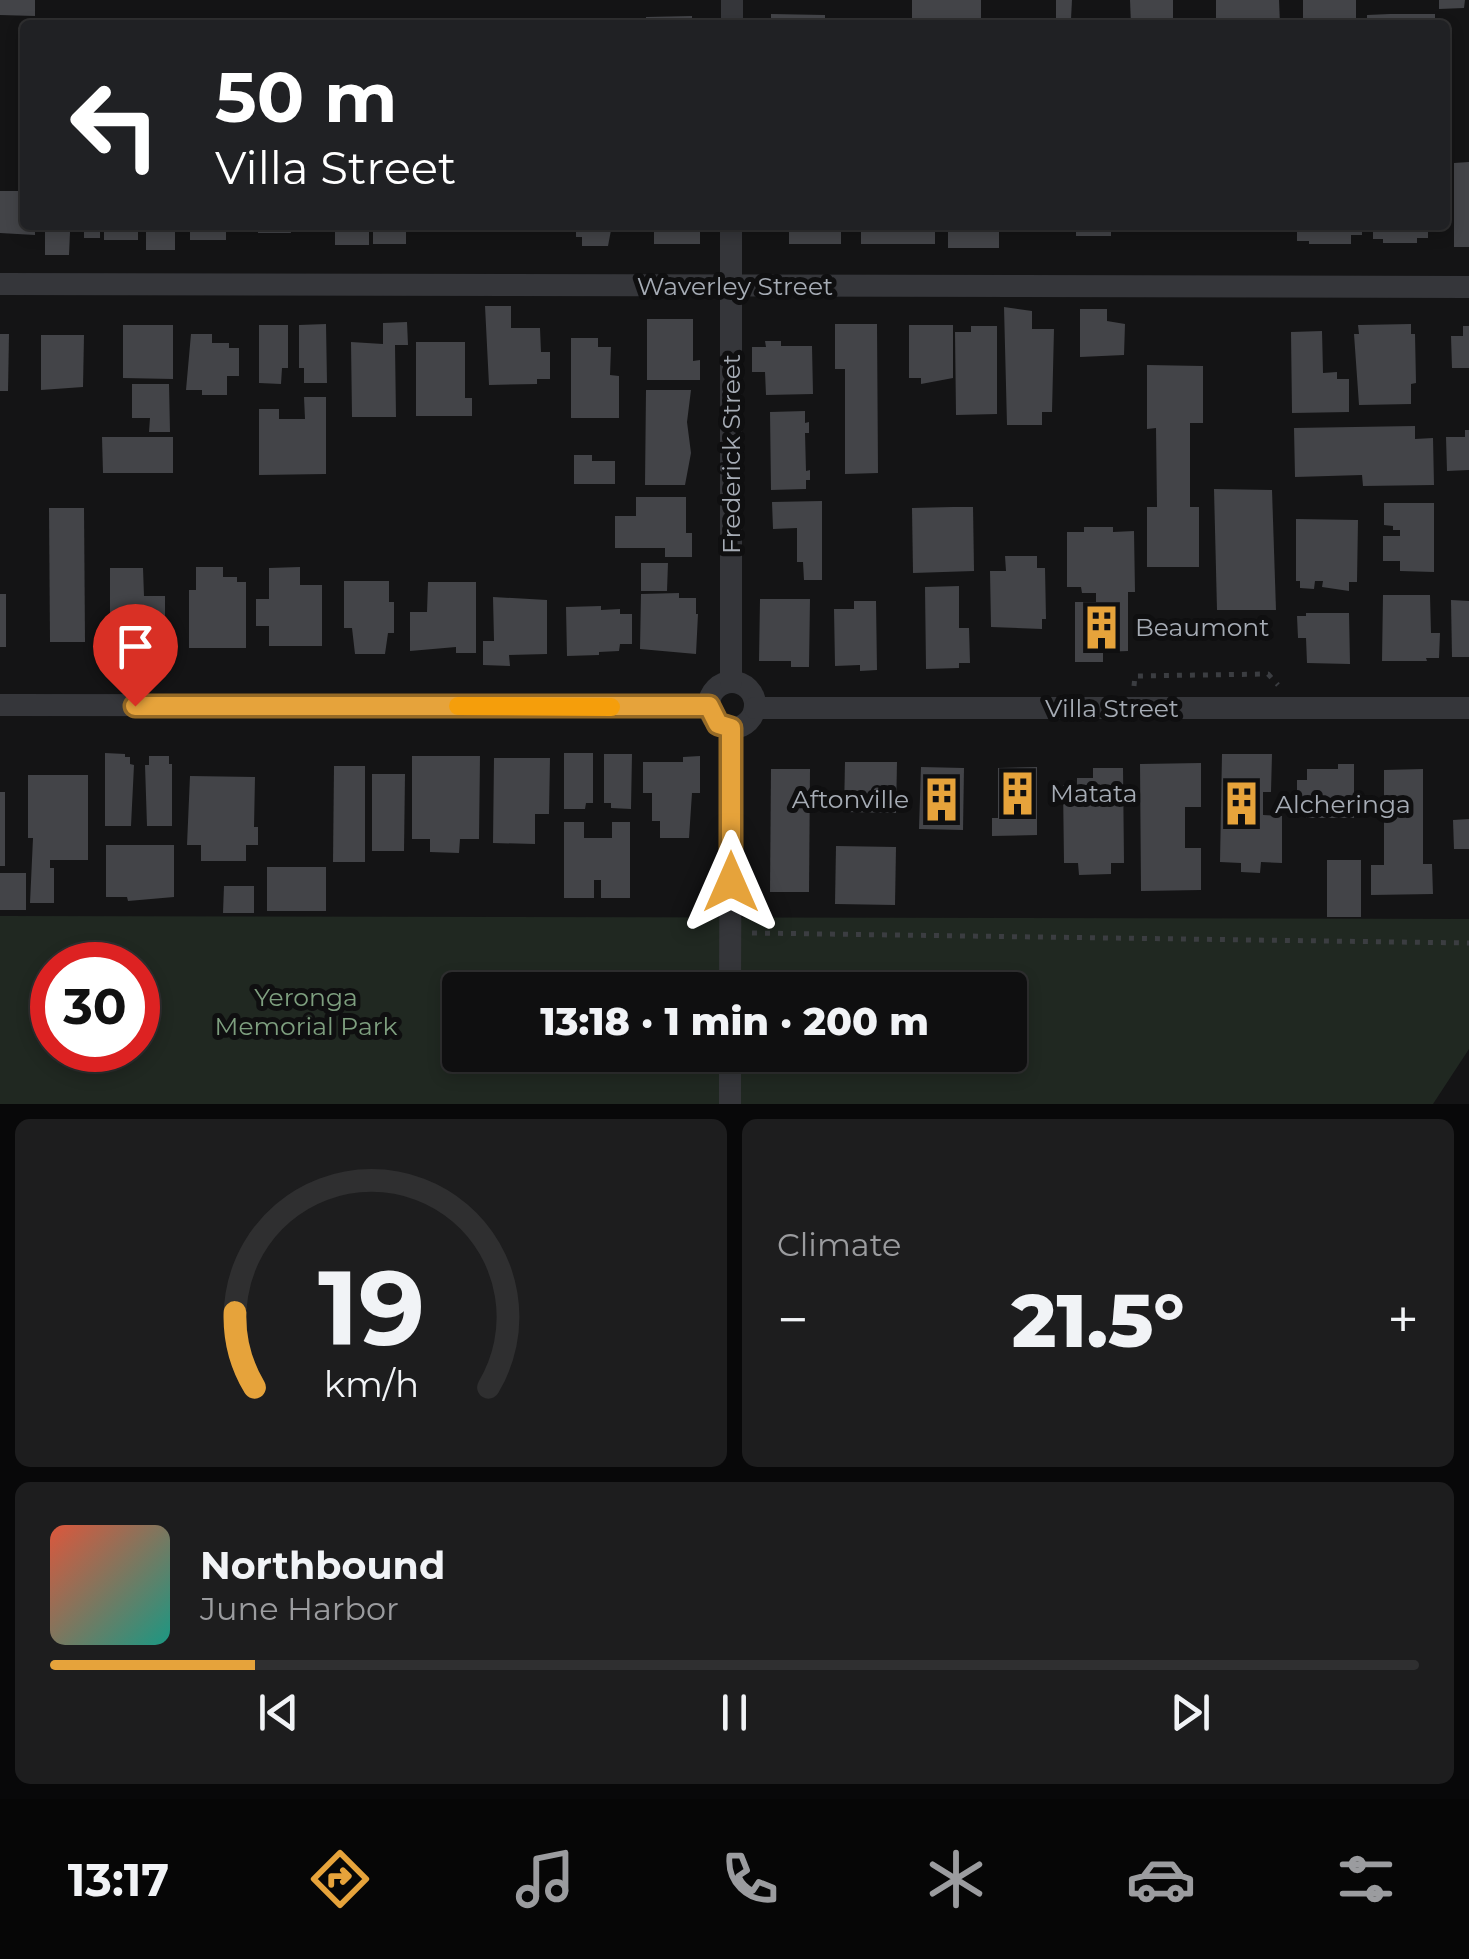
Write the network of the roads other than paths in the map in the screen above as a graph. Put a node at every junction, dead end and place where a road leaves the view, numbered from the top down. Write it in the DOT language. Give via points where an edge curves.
graph roads {
  1 [pos="731,230"];
  2 [pos="0,284"];
  3 [pos="731,286"];
  4 [pos="1469,287"];
  5 [pos="731,682"];
  6 [pos="0,705"];
  7 [pos="709,706"];
  8 [pos="756,708"];
  9 [pos="1469,708"];
  10 [pos="731,728"];
  11 [pos="730,972"];
  12 [pos="730,1072"];
  13 [pos="730,1104"];
  1 -- 3 [label="street, Frederick Street"];
  2 -- 3 [label="street, Waverley Street"];
  3 -- 4 [label="street, Waverley Street"];
  3 -- 5 [label="street, Frederick Street"];
  5 -- 7 [label="street" via="718,687"];
  5 -- 8 [label="street" via="750,689"];
  6 -- 7 [label="street"];
  7 -- 10 [label="street" via="718,724"];
  8 -- 9 [label="street, Villa Street"];
  8 -- 10 [label="street" via="750,721"];
  10 -- 11 [label="street"];
  12 -- 13 [label="street"];
}
